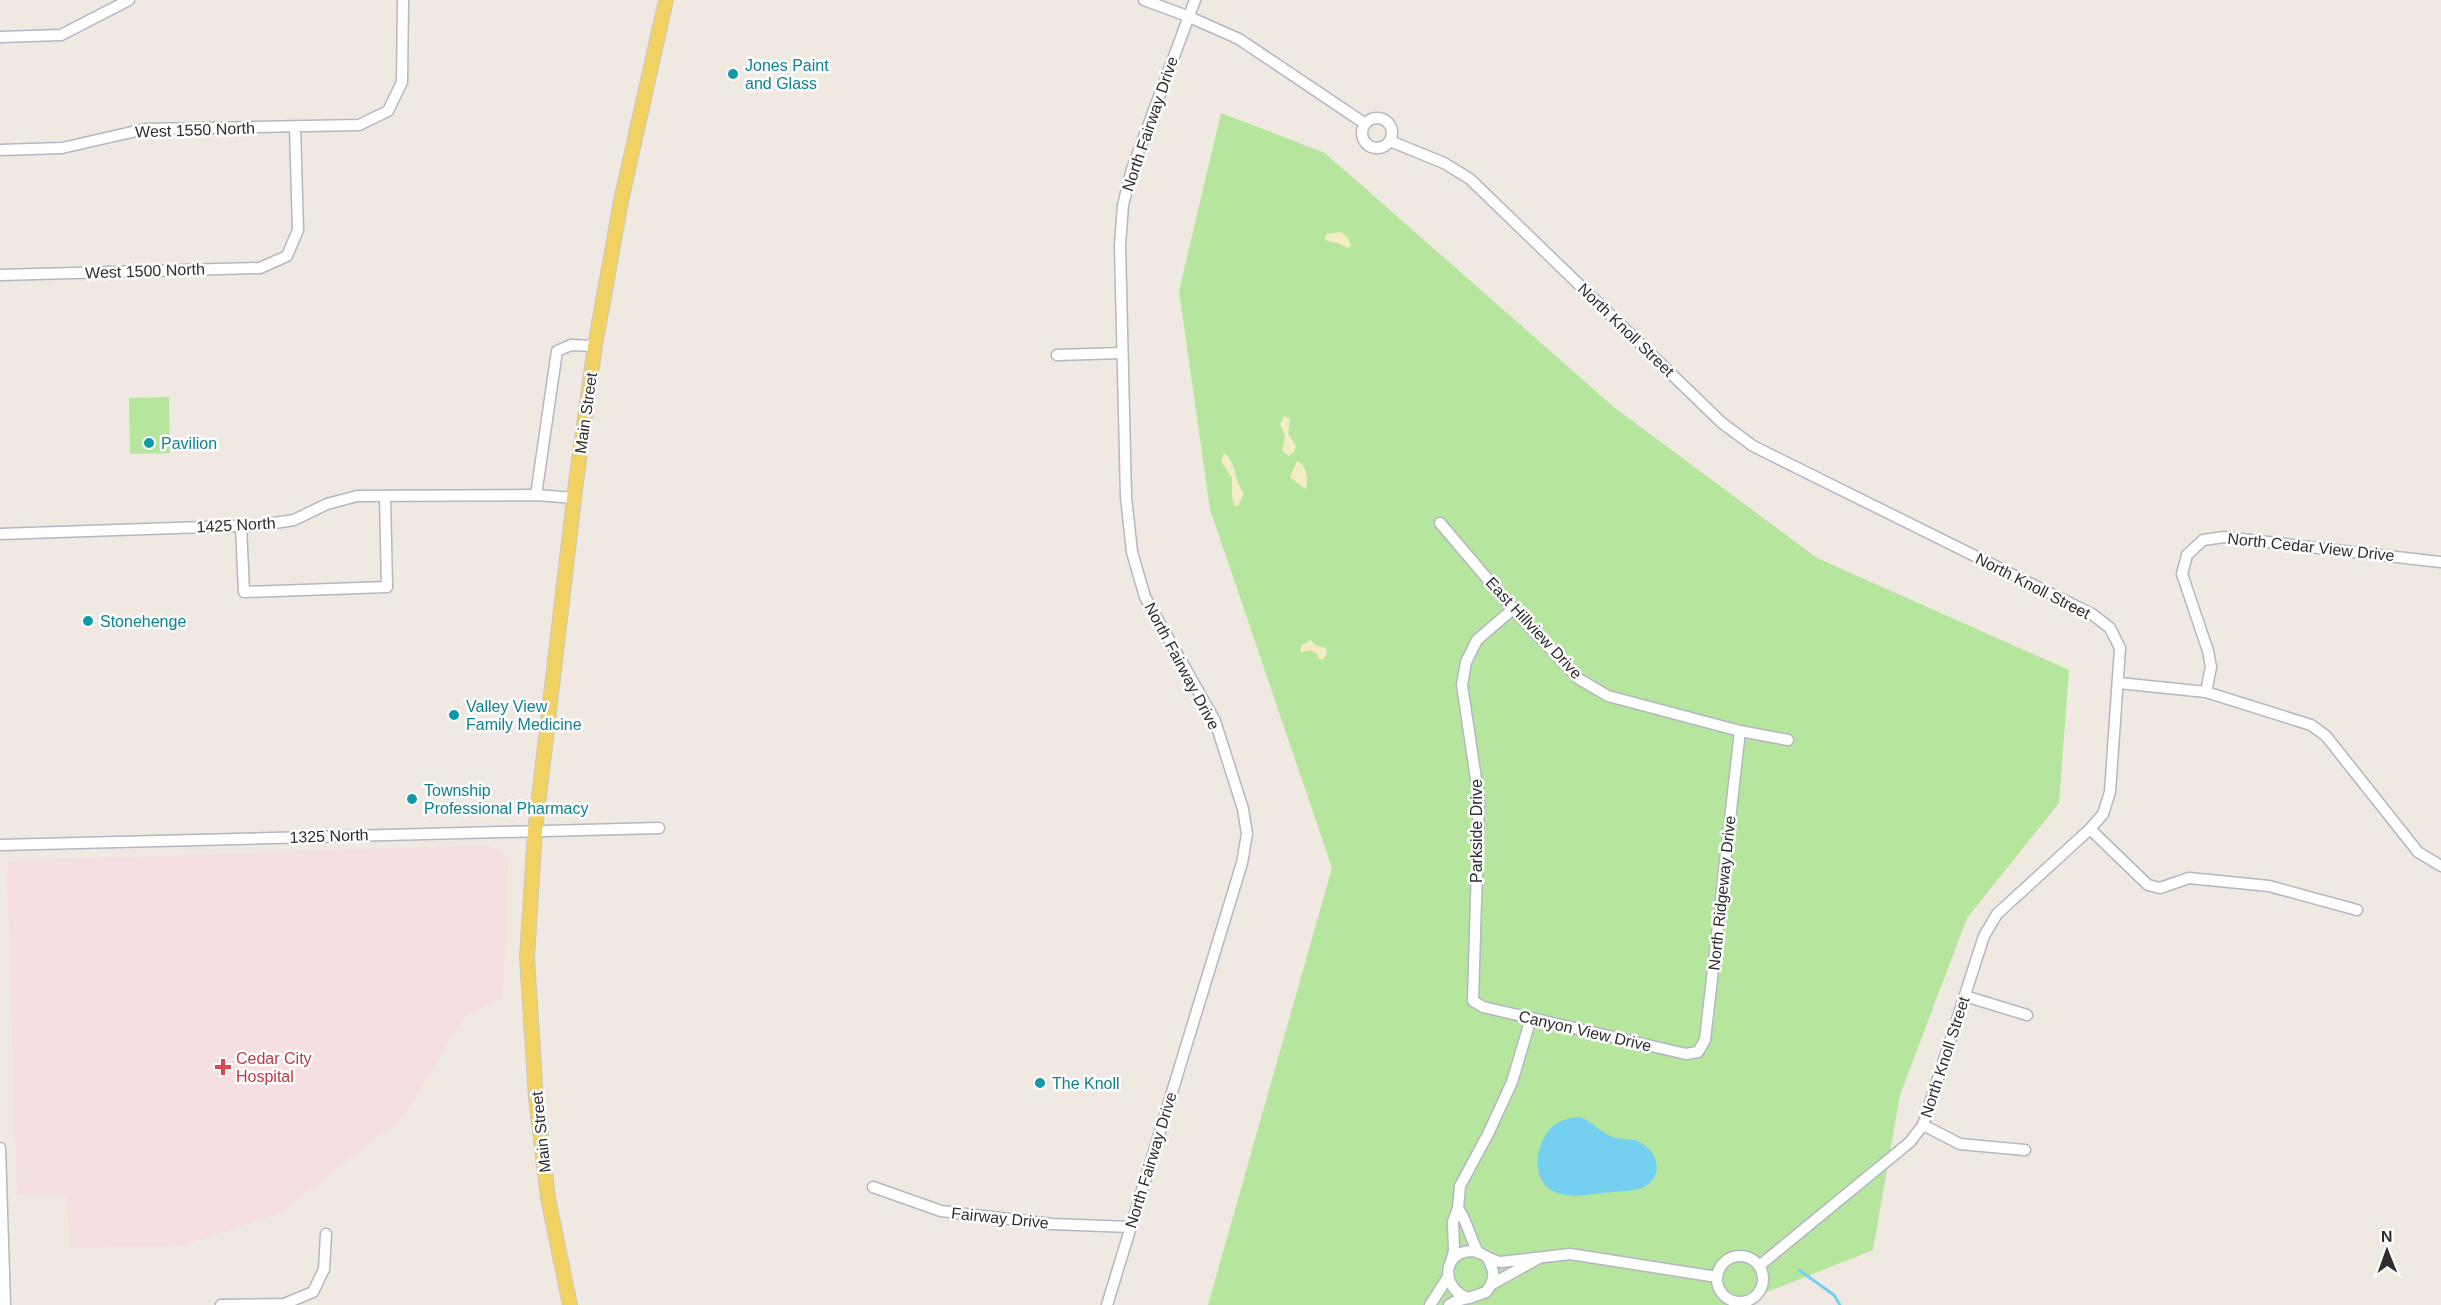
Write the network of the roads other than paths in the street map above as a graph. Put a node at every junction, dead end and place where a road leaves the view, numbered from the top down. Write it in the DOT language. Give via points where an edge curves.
graph roads {
  1 [pos="129,0"];
  2 [pos="403,0"];
  3 [pos="666,0"];
  4 [pos="1144,0"];
  5 [pos="1195,0"];
  6 [pos="1187,15"];
  7 [pos="0,37"];
  8 [pos="1364,123"];
  9 [pos="295,127"];
  10 [pos="1390,141"];
  11 [pos="0,150"];
  12 [pos="0,275"];
  13 [pos="595,346"];
  14 [pos="1122,353"];
  15 [pos="1057,355"];
  16 [pos="536,495"];
  17 [pos="385,496"];
  18 [pos="574,498"];
  19 [pos="1440,523"];
  20 [pos="242,526"];
  21 [pos="0,534"];
  22 [pos="2440,562"];
  23 [pos="1514,609"];
  24 [pos="2119,683"];
  25 [pos="2206,692"];
  26 [pos="1740,731"];
  27 [pos="1788,740"];
  28 [pos="659,828"];
  29 [pos="2090,829"];
  30 [pos="535,831"];
  31 [pos="0,845"];
  32 [pos="2441,866"];
  33 [pos="2356,910"];
  34 [pos="1965,996"];
  35 [pos="1473,1001"];
  36 [pos="2027,1015"];
  37 [pos="1531,1018"];
  38 [pos="1698,1052"];
  39 [pos="1923,1125"];
  40 [pos="0,1148"];
  41 [pos="2025,1150"];
  42 [pos="873,1187"];
  43 [pos="1,1200"];
  44 [pos="1458,1208"];
  45 [pos="1130,1227"];
  46 [pos="326,1234"];
  47 [pos="1478,1252"];
  48 [pos="1539,1258"];
  49 [pos="1489,1261"];
  50 [pos="1451,1262"];
  51 [pos="1759,1266"];
  52 [pos="1448,1277"];
  53 [pos="1717,1277"];
  54 [pos="1492,1284"];
  55 [pos="1470,1298"];
  56 [pos="5,1305"];
  57 [pos="221,1305"];
  58 [pos="570,1305"];
  59 [pos="1107,1305"];
  60 [pos="1430,1305"];
  61 [pos="1449,1305"];
  1 -- 7 [label="street" via="61,35"];
  2 -- 9 [label="street, West 1550 North" via="402,82 388,111 359,125"];
  3 -- 13 [label="main road, Main Street" via="621,201"];
  4 -- 6 [label="street"];
  5 -- 6 [label="street, North Fairway Drive"];
  6 -- 8 [label="street" via="1239,39"];
  6 -- 14 [label="street, North Fairway Drive" via="1131,169 1123,205"];
  8 -- 10 [label="street" via="1383,118 1391,126"];
  8 -- 10 [label="street, North Knoll Street" via="1361,133 1368,145 1383,147"];
  9 -- 11 [label="street, West 1550 North" via="145,129 62,148"];
  9 -- 12 [label="street, West 1500 North" via="298,230 287,256 260,268"];
  10 -- 24 [label="street, North Knoll Street" via="1444,163 1470,179 1722,423 1753,446 2092,614 2110,628 2120,648"];
  13 -- 16 [label="street" via="571,345 557,351"];
  13 -- 18 [label="main road, Main Street"];
  14 -- 15 [label="street"];
  14 -- 45 [label="street, North Fairway Drive" via="1126,497 1132,552 1145,597 1215,721 1243,808 1247,834 1242,863"];
  16 -- 17 [label="street, 1425 North"];
  16 -- 18 [label="street, 1425 North"];
  17 -- 20 [label="street, 1425 North" via="357,496 327,504 294,520"];
  17 -- 20 [label="street" via="387,587 244,592"];
  18 -- 30 [label="main road, Main Street"];
  19 -- 23 [label="street, East Hillview Drive"];
  20 -- 21 [label="street, 1425 North"];
  22 -- 25 [label="street, North Cedar View Drive" via="2224,537 2203,540 2187,555 2182,574 2208,651 2211,667"];
  23 -- 26 [label="street, East Hillview Drive" via="1579,679 1608,696"];
  23 -- 35 [label="street, Parkside Drive" via="1477,640 1466,662 1462,686 1479,799"];
  24 -- 25 [label="street"];
  24 -- 29 [label="street, North Knoll Street" via="2110,792 2103,814"];
  25 -- 32 [label="street" via="2311,725 2326,736 2418,852"];
  26 -- 27 [label="street, East Hillview Drive"];
  26 -- 38 [label="street, North Ridgeway Drive" via="1706,1040"];
  28 -- 30 [label="street, 1325 North"];
  29 -- 33 [label="street" via="2148,885 2160,888 2189,878 2268,886"];
  29 -- 34 [label="street, North Knoll Street" via="1997,914 1984,936"];
  30 -- 31 [label="street, 1325 North"];
  30 -- 58 [label="main road, Main Street" via="527,957 536,1098 548,1198"];
  34 -- 36 [label="street"];
  34 -- 39 [label="street, North Knoll Street"];
  35 -- 37 [label="street, Canyon View Drive"];
  37 -- 38 [label="street, Canyon View Drive" via="1686,1054"];
  37 -- 44 [label="street" via="1512,1082 1460,1186"];
  39 -- 41 [label="street" via="1960,1144"];
  39 -- 51 [label="street, North Knoll Street" via="1910,1142"];
  40 -- 43 [label="street"];
  42 -- 45 [label="street, Fairway Drive" via="941,1211 1052,1224"];
  43 -- 56 [label="street"];
  44 -- 47 [label="street"];
  44 -- 50 [label="street" via="1453,1222"];
  45 -- 59 [label="street, North Fairway Drive"];
  46 -- 57 [label="street" via="324,1269 313,1292 284,1304"];
  47 -- 49 [label="street"];
  47 -- 50 [label="street" via="1463,1253"];
  48 -- 49 [label="street"];
  48 -- 53 [label="street" via="1570,1254"];
  48 -- 54 [label="street"];
  49 -- 54 [label="street" via="1494,1269"];
  50 -- 52 [label="street"];
  51 -- 53 [label="street" via="1744,1256 1734,1257 1720,1268"];
  51 -- 53 [label="street" via="1763,1282 1748,1300 1730,1299 1723,1294"];
  52 -- 55 [label="street" via="1454,1290"];
  52 -- 60 [label="street"];
  54 -- 55 [label="street" via="1486,1292"];
  55 -- 61 [label="street"];
}
